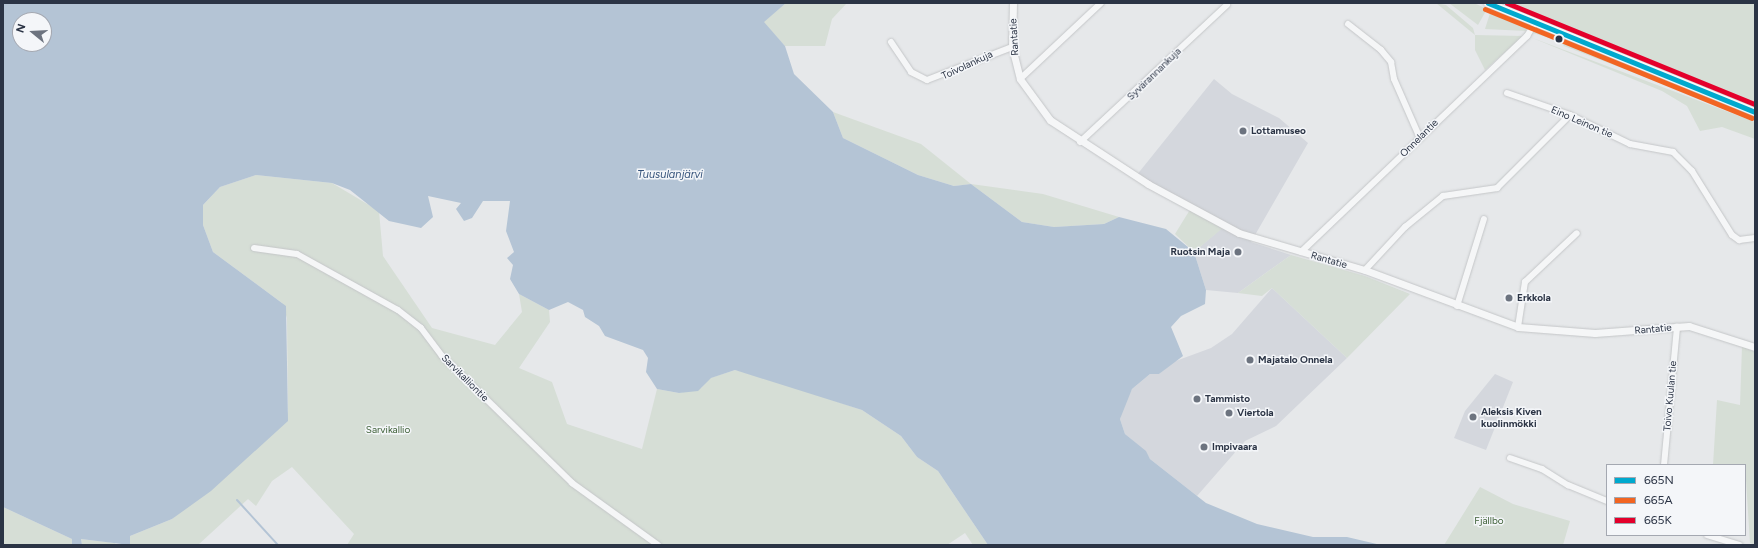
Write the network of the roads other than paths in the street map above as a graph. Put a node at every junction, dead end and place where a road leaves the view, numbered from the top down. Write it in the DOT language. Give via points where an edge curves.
graph roads {
  1 [pos="1013,3"];
  2 [pos="1101,3"];
  3 [pos="1488,3"];
  4 [pos="1227,5"];
  5 [pos="1535,23"];
  6 [pos="1348,24"];
  7 [pos="891,42"];
  8 [pos="1012,47"];
  9 [pos="1020,79"];
  10 [pos="1507,93"];
  11 [pos="1755,112"];
  12 [pos="1570,115"];
  13 [pos="1419,136"];
  14 [pos="1080,142"];
  15 [pos="1484,219"];
  16 [pos="1577,233"];
  17 [pos="1755,238"];
  18 [pos="254,248"];
  19 [pos="1301,252"];
  20 [pos="1366,270"];
  21 [pos="1457,306"];
  22 [pos="1518,327"];
  23 [pos="1677,327"];
  24 [pos="1755,346"];
  25 [pos="1510,458"];
  26 [pos="1664,464"];
  27 [pos="1606,501"];
  28 [pos="1710,536"];
  29 [pos="658,545"];
  30 [pos="1740,545"];
  1 -- 8 [label="street, Rantatie"];
  2 -- 9 [label="street"];
  3 -- 5 [label="main road"];
  4 -- 14 [label="street, Syvärannankuja"];
  5 -- 11 [label="main road"];
  5 -- 13 [label="street, Onnelantie" via="1527,36"];
  6 -- 13 [label="street" via="1381,50 1391,62 1400,97"];
  7 -- 8 [label="street, Toivolankuja" via="911,72 927,80"];
  8 -- 9 [label="street, Rantatie"];
  9 -- 14 [label="street, Rantatie" via="1050,120"];
  10 -- 12 [label="street, Eino Leinon tie"];
  12 -- 17 [label="street, Eino Leinon tie" via="1630,144 1673,152 1692,171 1732,235 1739,240"];
  12 -- 20 [label="street" via="1497,188 1443,196 1405,227"];
  13 -- 19 [label="street, Onnelantie"];
  14 -- 19 [label="street, Rantatie" via="1223,225"];
  15 -- 21 [label="street"];
  16 -- 22 [label="street" via="1525,282"];
  18 -- 29 [label="street, Sarvikalliontie" via="297,254 398,310 421,328 442,356 572,483"];
  19 -- 20 [label="street, Rantatie"];
  20 -- 21 [label="street, Rantatie"];
  21 -- 22 [label="street, Rantatie"];
  22 -- 23 [label="street, Rantatie" via="1595,333"];
  23 -- 24 [label="street, Rantatie" via="1708,330"];
  23 -- 26 [label="street, Toivo Kuulan tie"];
  25 -- 27 [label="street" via="1542,469 1568,485"];
  28 -- 30 [label="street"];
}
